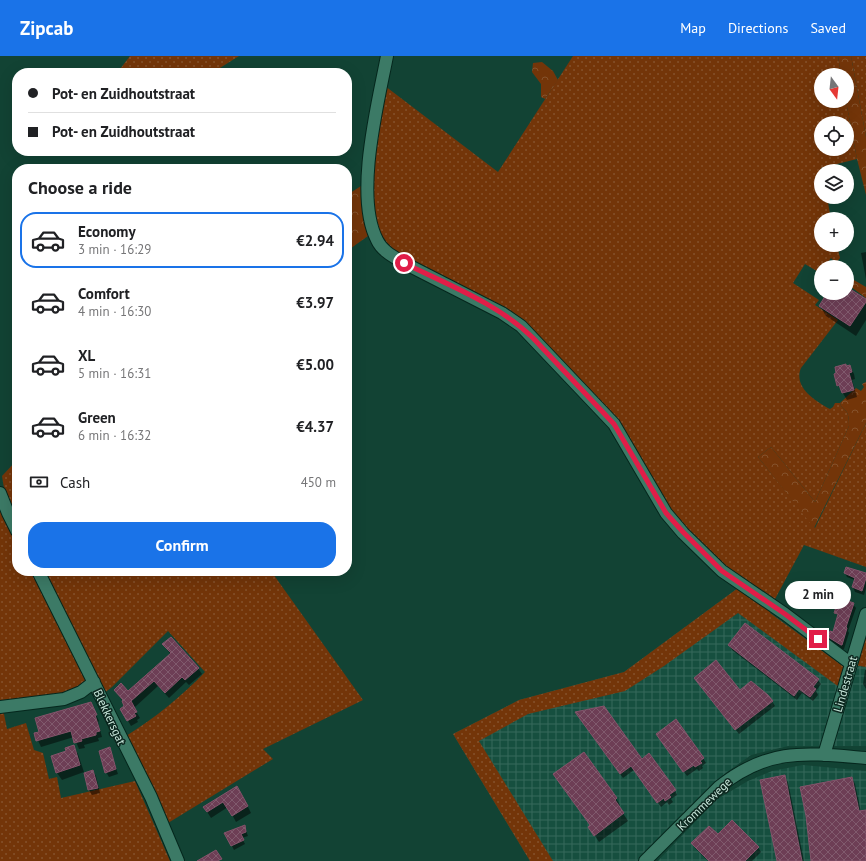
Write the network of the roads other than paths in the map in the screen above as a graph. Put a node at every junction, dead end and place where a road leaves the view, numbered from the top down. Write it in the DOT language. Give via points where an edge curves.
graph roads {
  1 [pos="387,56"];
  2 [pos="0,493"];
  3 [pos="12,521"];
  4 [pos="41,576"];
  5 [pos="866,614"];
  6 [pos="850,663"];
  7 [pos="94,682"];
  8 [pos="0,707"];
  9 [pos="824,755"];
  10 [pos="866,758"];
  11 [pos="178,861"];
  12 [pos="645,861"];
  1 -- 6 [label="street" via="371,142 368,187 370,220 377,241 390,255 502,313 521,326 614,424 666,513 688,538 722,571"];
  2 -- 3 [label="street"];
  4 -- 7 [label="street, Blekkersgat"];
  5 -- 6 [label="street, Lindestraat"];
  6 -- 9 [label="street, Lindestraat"];
  7 -- 8 [label="street" via="81,692 64,699"];
  7 -- 11 [label="street, Blekkersgat" via="151,797"];
  9 -- 10 [label="street, Krommewege"];
  9 -- 12 [label="street, Krommewege" via="799,754 778,757 759,762 732,776"];
}
